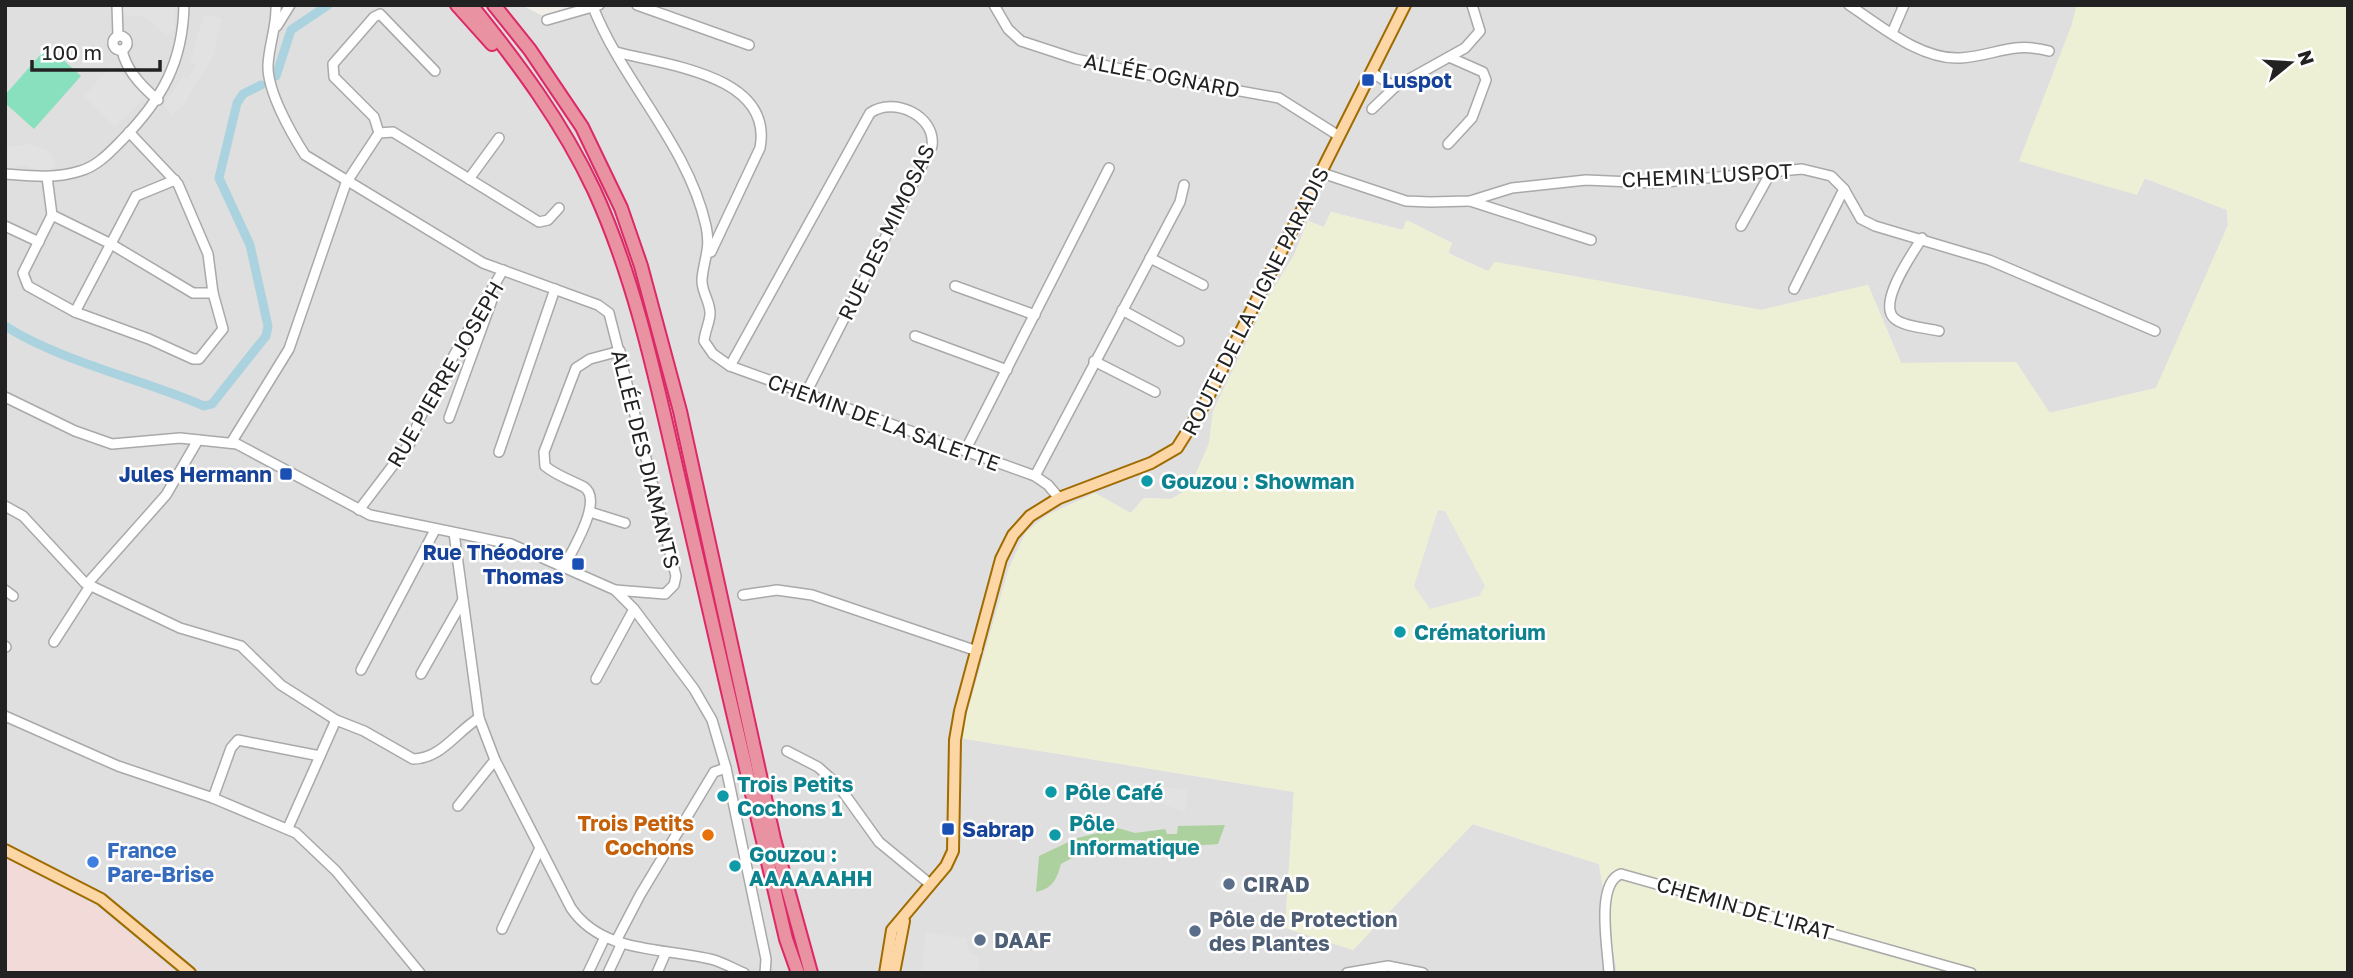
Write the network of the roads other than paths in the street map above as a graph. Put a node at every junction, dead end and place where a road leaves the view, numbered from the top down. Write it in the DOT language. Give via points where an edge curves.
graph roads {
  1 [pos="117,5"];
  2 [pos="184,5"];
  3 [pos="276,5"];
  4 [pos="290,5"];
  5 [pos="457,5"];
  6 [pos="471,5"];
  7 [pos="494,5"];
  8 [pos="637,5"];
  9 [pos="994,5"];
  10 [pos="1405,5"];
  11 [pos="1472,5"];
  12 [pos="1849,5"];
  13 [pos="1905,5"];
  14 [pos="596,6"];
  15 [pos="547,20"];
  16 [pos="276,27"];
  17 [pos="1892,33"];
  18 [pos="749,45"];
  19 [pos="2049,51"];
  20 [pos="615,52"];
  21 [pos="1449,57"];
  22 [pos="435,71"];
  23 [pos="1371,72"];
  24 [pos="1395,87"];
  25 [pos="158,100"];
  26 [pos="1372,109"];
  27 [pos="550,111"];
  28 [pos="129,132"];
  29 [pos="379,133"];
  30 [pos="1339,136"];
  31 [pos="499,138"];
  32 [pos="1448,144"];
  33 [pos="1109,168"];
  34 [pos="1771,172"];
  35 [pos="1322,173"];
  36 [pos="5,174"];
  37 [pos="47,177"];
  38 [pos="469,179"];
  39 [pos="175,180"];
  40 [pos="346,183"];
  41 [pos="1184,185"];
  42 [pos="1844,189"];
  43 [pos="1470,201"];
  44 [pos="559,208"];
  45 [pos="52,215"];
  46 [pos="5,226"];
  47 [pos="1741,226"];
  48 [pos="1922,238"];
  49 [pos="1591,240"];
  50 [pos="39,242"];
  51 [pos="111,244"];
  52 [pos="709,255"];
  53 [pos="1150,258"];
  54 [pos="503,271"];
  55 [pos="1203,285"];
  56 [pos="955,286"];
  57 [pos="555,289"];
  58 [pos="1794,289"];
  59 [pos="494,291"];
  60 [pos="213,293"];
  61 [pos="1122,310"];
  62 [pos="75,312"];
  63 [pos="1034,315"];
  64 [pos="1939,331"];
  65 [pos="2155,331"];
  66 [pos="915,336"];
  67 [pos="1179,341"];
  68 [pos="620,351"];
  69 [pos="1094,361"];
  70 [pos="730,366"];
  71 [pos="1007,370"];
  72 [pos="1155,392"];
  73 [pos="806,393"];
  74 [pos="5,397"];
  75 [pos="449,418"];
  76 [pos="198,440"];
  77 [pos="231,443"];
  78 [pos="965,451"];
  79 [pos="499,452"];
  80 [pos="1035,476"];
  81 [pos="1059,498"];
  82 [pos="5,506"];
  83 [pos="359,510"];
  84 [pos="590,512"];
  85 [pos="625,523"];
  86 [pos="435,530"];
  87 [pos="454,533"];
  88 [pos="564,567"];
  89 [pos="89,585"];
  90 [pos="615,590"];
  91 [pos="743,595"];
  92 [pos="464,600"];
  93 [pos="634,609"];
  94 [pos="54,642"];
  95 [pos="977,650"];
  96 [pos="361,670"];
  97 [pos="421,674"];
  98 [pos="596,679"];
  99 [pos="5,716"];
  100 [pos="479,718"];
  101 [pos="336,720"];
  102 [pos="787,751"];
  103 [pos="320,756"];
  104 [pos="495,761"];
  105 [pos="757,762"];
  106 [pos="726,768"];
  107 [pos="212,798"];
  108 [pos="458,806"];
  109 [pos="288,828"];
  110 [pos="540,848"];
  111 [pos="9,850"];
  112 [pos="930,884"];
  113 [pos="910,907"];
  114 [pos="502,929"];
  115 [pos="606,937"];
  116 [pos="619,942"];
  117 [pos="666,952"];
  118 [pos="190,973"];
  119 [pos="420,973"];
  120 [pos="588,973"];
  121 [pos="608,973"];
  122 [pos="657,973"];
  123 [pos="744,973"];
  124 [pos="765,973"];
  125 [pos="797,973"];
  126 [pos="811,973"];
  127 [pos="821,973"];
  128 [pos="890,973"];
  129 [pos="1347,973"];
  130 [pos="1423,973"];
  131 [pos="1609,973"];
  132 [pos="1971,973"];
  1 -- 25 [label="street" via="118,36 126,41 122,50 131,71"];
  2 -- 25 [label="street" via="180,51"];
  3 -- 16 [label="street"];
  4 -- 16 [label="street"];
  5 -- 27 [label="highway"];
  6 -- 27 [label="highway"];
  7 -- 105 [label="highway" via="565,101 621,208 680,411"];
  8 -- 18 [label="street"];
  9 -- 30 [label="street, ALLÉE OGNARD" via="1021,41 1076,59 1279,98"];
  10 -- 23 [label="main road, ROUTE DE LA LIGNE PARADIS"];
  11 -- 21 [label="street" via="1479,22 1478,36"];
  12 -- 17 [label="street"];
  13 -- 17 [label="street"];
  14 -- 15 [label="street"];
  14 -- 20 [label="street"];
  16 -- 40 [label="street" via="268,68 291,133 305,155"];
  17 -- 19 [label="street" via="1929,53 1956,58 2020,46"];
  20 -- 52 [label="street" via="690,181 706,224"];
  20 -- 52 [label="street" via="728,83 747,99 760,124 760,148"];
  21 -- 24 [label="street"];
  21 -- 32 [label="street" via="1483,72 1486,80 1472,118"];
  22 -- 29 [label="street" via="380,14 334,59 334,77 374,117"];
  23 -- 24 [label="street"];
  23 -- 30 [label="main road, ROUTE DE LA LIGNE PARADIS"];
  24 -- 26 [label="street"];
  25 -- 28 [label="street"];
  27 -- 125 [label="highway" via="593,189 624,271"];
  28 -- 37 [label="street" via="84,170"];
  28 -- 39 [label="street"];
  29 -- 38 [label="street" via="393,132"];
  29 -- 40 [label="street"];
  30 -- 35 [label="main road, ROUTE DE LA LIGNE PARADIS"];
  31 -- 38 [label="street"];
  33 -- 63 [label="street"];
  34 -- 42 [label="street, CHEMIN LUSPOT" via="1816,172 1831,176"];
  34 -- 43 [label="street, CHEMIN LUSPOT" via="1655,183 1586,180 1512,188"];
  34 -- 47 [label="street"];
  35 -- 43 [label="street, CHEMIN LUSPOT" via="1406,201"];
  35 -- 81 [label="main road, ROUTE DE LA LIGNE PARADIS" via="1194,426 1177,448 1151,463"];
  36 -- 37 [label="street"];
  37 -- 45 [label="street"];
  38 -- 44 [label="street" via="539,222 548,220"];
  39 -- 51 [label="street" via="136,197"];
  39 -- 60 [label="street" via="208,254"];
  40 -- 54 [label="street"];
  40 -- 77 [label="street" via="289,349"];
  41 -- 53 [label="street" via="1180,202"];
  42 -- 48 [label="street, CHEMIN LUSPOT" via="1861,219"];
  42 -- 58 [label="street"];
  43 -- 49 [label="street, CHEMIN LUSPOT"];
  45 -- 50 [label="street"];
  45 -- 51 [label="street"];
  46 -- 50 [label="street"];
  48 -- 64 [label="street" via="1896,281 1890,311 1900,321"];
  48 -- 65 [label="street, CHEMIN LUSPOT" via="1989,260"];
  50 -- 62 [label="street" via="23,273 24,281"];
  51 -- 60 [label="street" via="193,293"];
  51 -- 62 [label="street"];
  52 -- 70 [label="street, CHEMIN DE LA SALETTE" via="702,277 710,317 705,329 707,348"];
  53 -- 55 [label="street"];
  53 -- 61 [label="street"];
  54 -- 57 [label="street"];
  54 -- 59 [label="street, RUE PIERRE JOSEPH"];
  56 -- 63 [label="street"];
  57 -- 68 [label="street, ALLÉE DES DIAMANTS" via="598,304 609,313"];
  57 -- 79 [label="street"];
  59 -- 75 [label="street"];
  59 -- 83 [label="street, RUE PIERRE JOSEPH" via="426,404 410,443"];
  60 -- 62 [label="street" via="223,329 199,359"];
  61 -- 67 [label="street"];
  61 -- 69 [label="street"];
  63 -- 71 [label="street"];
  66 -- 71 [label="street"];
  68 -- 84 [label="street" via="576,368 544,452 545,466 590,493"];
  68 -- 90 [label="street, ALLÉE DES DIAMANTS" via="676,576 665,594"];
  69 -- 72 [label="street"];
  69 -- 80 [label="street"];
  70 -- 73 [label="street, CHEMIN DE LA SALETTE"];
  70 -- 73 [label="street, RUE DES MIMOSAS" via="870,113 893,106 926,121 933,135 932,146"];
  71 -- 78 [label="street"];
  73 -- 78 [label="street, CHEMIN DE LA SALETTE"];
  74 -- 76 [label="street" via="112,444 158,438"];
  76 -- 77 [label="street"];
  76 -- 89 [label="street" via="166,495"];
  77 -- 83 [label="street"];
  78 -- 80 [label="street, CHEMIN DE LA SALETTE"];
  80 -- 81 [label="street, CHEMIN DE LA SALETTE"];
  81 -- 95 [label="main road, ROUTE DE LA LIGNE PARADIS" via="1030,516 1013,535 1001,559"];
  82 -- 89 [label="street" via="23,516"];
  83 -- 86 [label="street"];
  84 -- 85 [label="street"];
  84 -- 88 [label="street"];
  86 -- 87 [label="street"];
  86 -- 96 [label="street"];
  87 -- 88 [label="street" via="511,544"];
  87 -- 92 [label="street"];
  88 -- 90 [label="street"];
  89 -- 94 [label="street"];
  89 -- 101 [label="street" via="180,628 241,646 281,685"];
  90 -- 93 [label="street"];
  91 -- 95 [label="street" via="777,590 812,595"];
  92 -- 97 [label="street"];
  92 -- 100 [label="street"];
  93 -- 98 [label="street"];
  93 -- 106 [label="street" via="705,705"];
  95 -- 112 [label="main road, ROUTE DE LA LIGNE PARADIS" via="955,740 953,851"];
  99 -- 107 [label="street" via="118,766"];
  100 -- 101 [label="street" via="424,759 413,759"];
  100 -- 104 [label="street"];
  101 -- 103 [label="street"];
  102 -- 112 [label="street" via="818,767 838,785 880,842"];
  103 -- 107 [label="street" via="238,740"];
  103 -- 109 [label="street"];
  104 -- 108 [label="street"];
  104 -- 110 [label="street"];
  105 -- 126 [label="highway"];
  105 -- 127 [label="highway" via="804,933"];
  106 -- 116 [label="street" via="715,772 639,895"];
  106 -- 124 [label="street" via="766,959"];
  107 -- 109 [label="street"];
  109 -- 119 [label="street" via="336,870"];
  110 -- 114 [label="street"];
  110 -- 115 [label="street" via="581,922"];
  111 -- 118 [label="main road" via="101,899"];
  112 -- 113 [label="main road, ROUTE DE LA LIGNE PARADIS"];
  113 -- 128 [label="main road, ROUTE DE LA LIGNE PARADIS"];
  113 -- 128 [label="main road, ROUTE DE LA LIGNE PARADIS" via="898,920 889,942"];
  115 -- 116 [label="street"];
  115 -- 120 [label="street"];
  116 -- 117 [label="street"];
  116 -- 121 [label="street"];
  117 -- 122 [label="street"];
  117 -- 123 [label="street" via="715,961"];
  129 -- 130 [label="street" via="1388,966"];
  131 -- 132 [label="street, CHEMIN DE L'IRAT" via="1605,894 1611,880 1621,874"];
}
